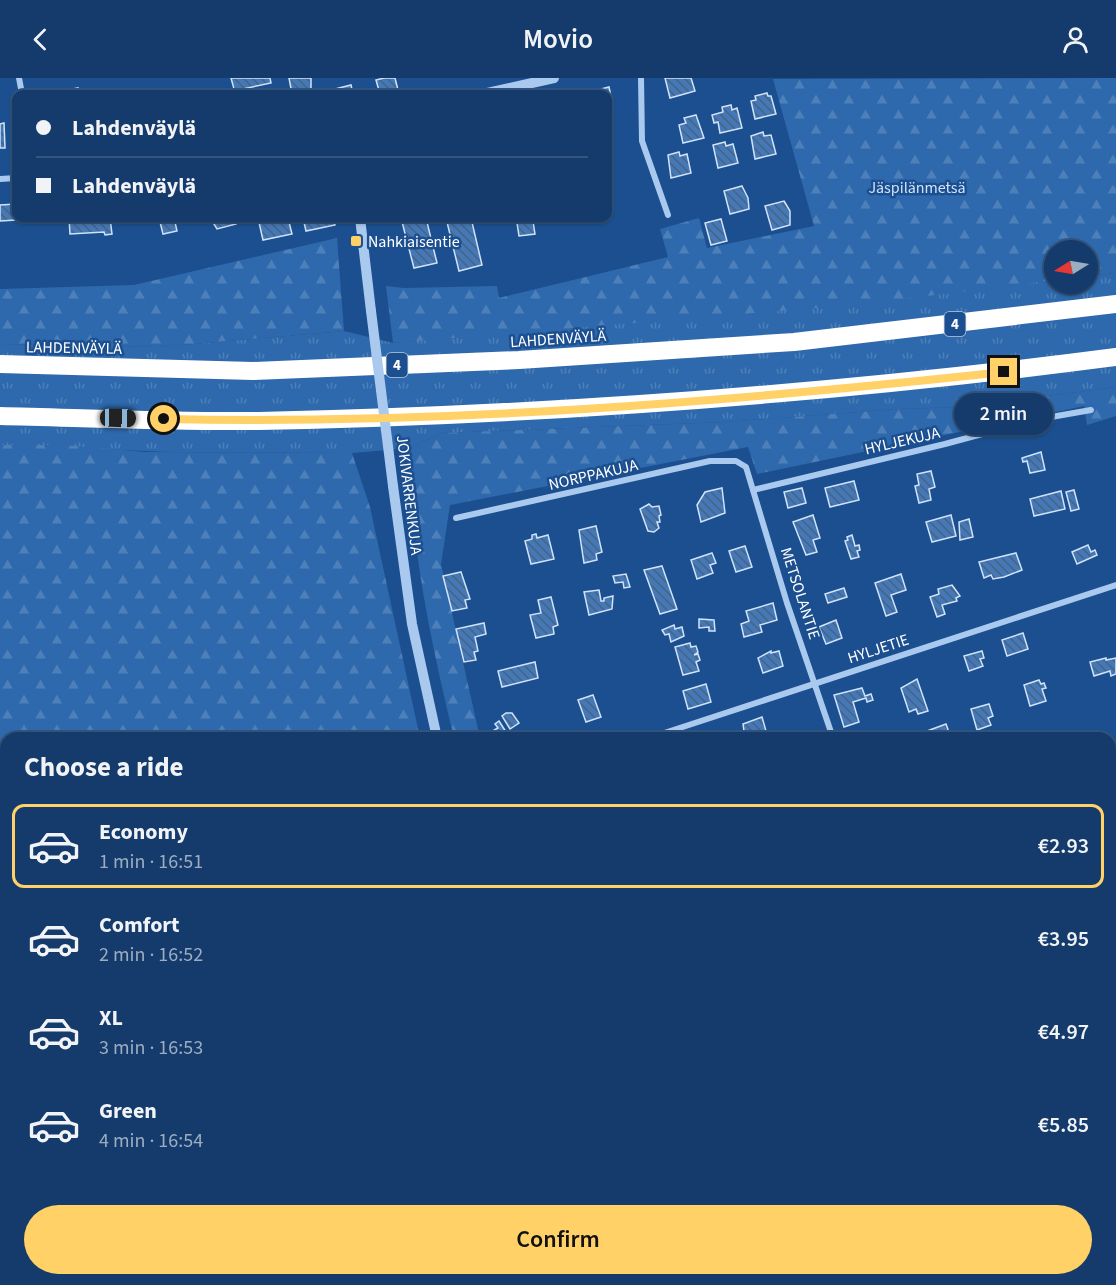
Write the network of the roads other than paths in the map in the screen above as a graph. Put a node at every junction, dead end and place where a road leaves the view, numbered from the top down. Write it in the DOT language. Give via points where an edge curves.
graph roads {
  1 [pos="554,78"];
  2 [pos="641,78"];
  3 [pos="501,90"];
  4 [pos="668,215"];
  5 [pos="360,222"];
  6 [pos="1116,304"];
  7 [pos="1116,357"];
  8 [pos="0,364"];
  9 [pos="1091,410"];
  10 [pos="0,416"];
  11 [pos="736,461"];
  12 [pos="753,490"];
  13 [pos="456,518"];
  14 [pos="1116,585"];
  15 [pos="814,683"];
  16 [pos="436,732"];
  17 [pos="666,732"];
  18 [pos="831,732"];
  1 -- 3 [label="street"];
  2 -- 4 [label="street" via="642,141"];
  5 -- 16 [label="street, JOKIVARRENKUJA, bridge" via="412,624"];
  6 -- 8 [label="highway, LAHDENVÄYLÄ / 4" via="794,342 519,360 253,370"];
  7 -- 10 [label="highway" via="801,394 522,412 255,421"];
  9 -- 12 [label="street, HYLJEKUJA" via="1034,420"];
  11 -- 12 [label="street, METSOLANTIE" via="746,467"];
  11 -- 13 [label="street, NORPPAKUJA" via="710,461"];
  12 -- 15 [label="street, METSOLANTIE"];
  14 -- 15 [label="street, HYLJETIE"];
  15 -- 17 [label="street, HYLJETIE"];
  15 -- 18 [label="street, METSOLANTIE"];
}
